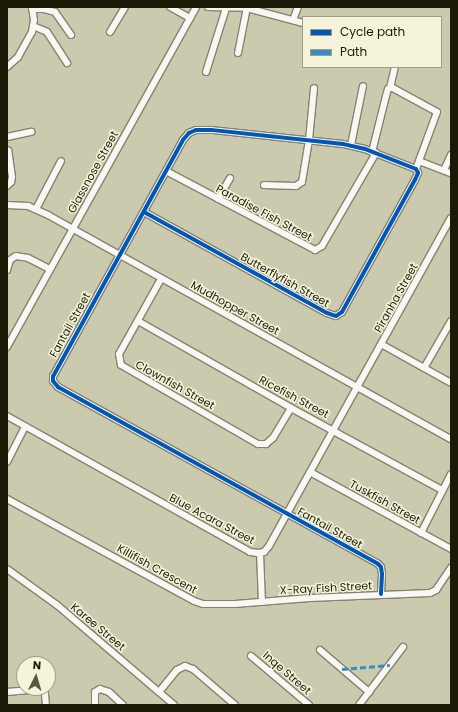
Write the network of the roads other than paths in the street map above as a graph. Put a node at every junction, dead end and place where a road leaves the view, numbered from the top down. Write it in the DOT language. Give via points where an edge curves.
graph roads {
  1 [pos="125,7"];
  2 [pos="170,7"];
  3 [pos="196,7"];
  4 [pos="208,7"];
  5 [pos="247,7"];
  6 [pos="298,7"];
  7 [pos="32,8"];
  8 [pos="226,8"];
  9 [pos="190,18"];
  10 [pos="293,20"];
  11 [pos="302,23"];
  12 [pos="34,26"];
  13 [pos="110,32"];
  14 [pos="71,35"];
  15 [pos="238,53"];
  16 [pos="67,63"];
  17 [pos="7,67"];
  18 [pos="395,68"];
  19 [pos="206,72"];
  20 [pos="363,86"];
  21 [pos="314,88"];
  22 [pos="390,88"];
  23 [pos="31,132"];
  24 [pos="7,137"];
  25 [pos="309,140"];
  26 [pos="351,145"];
  27 [pos="8,150"];
  28 [pos="374,152"];
  29 [pos="451,155"];
  30 [pos="61,161"];
  31 [pos="419,161"];
  32 [pos="444,170"];
  33 [pos="166,171"];
  34 [pos="417,171"];
  35 [pos="451,173"];
  36 [pos="230,178"];
  37 [pos="264,185"];
  38 [pos="7,186"];
  39 [pos="218,199"];
  40 [pos="7,205"];
  41 [pos="36,209"];
  42 [pos="144,212"];
  43 [pos="451,218"];
  44 [pos="73,229"];
  45 [pos="448,229"];
  46 [pos="119,254"];
  47 [pos="50,269"];
  48 [pos="7,270"];
  49 [pos="161,278"];
  50 [pos="138,321"];
  51 [pos="451,322"];
  52 [pos="381,344"];
  53 [pos="7,347"];
  54 [pos="424,368"];
  55 [pos="451,384"];
  56 [pos="358,387"];
  57 [pos="291,408"];
  58 [pos="7,416"];
  59 [pos="26,427"];
  60 [pos="334,430"];
  61 [pos="451,439"];
  62 [pos="7,462"];
  63 [pos="310,472"];
  64 [pos="451,474"];
  65 [pos="442,490"];
  66 [pos="7,499"];
  67 [pos="287,514"];
  68 [pos="421,532"];
  69 [pos="451,549"];
  70 [pos="260,553"];
  71 [pos="451,568"];
  72 [pos="7,569"];
  73 [pos="381,594"];
  74 [pos="262,602"];
  75 [pos="403,647"];
  76 [pos="320,650"];
  77 [pos="251,656"];
  78 [pos="7,692"];
  79 [pos="159,692"];
  80 [pos="369,692"];
  81 [pos="46,705"];
  82 [pos="95,705"];
  83 [pos="123,705"];
  84 [pos="174,705"];
  85 [pos="234,705"];
  86 [pos="309,705"];
  87 [pos="359,705"];
  1 -- 13 [label="street"];
  2 -- 9 [label="street"];
  3 -- 9 [label="street, Glassnose Street"];
  4 -- 8 [label="street"];
  5 -- 8 [label="street"];
  5 -- 10 [label="street"];
  5 -- 15 [label="street"];
  6 -- 10 [label="street"];
  7 -- 12 [label="street"];
  7 -- 14 [label="street" via="55,12"];
  8 -- 19 [label="street"];
  9 -- 44 [label="street, Glassnose Street"];
  10 -- 11 [label="street"];
  12 -- 16 [label="street" via="47,32"];
  12 -- 17 [label="street" via="18,57"];
  18 -- 22 [label="street"];
  20 -- 26 [label="street"];
  21 -- 25 [label="street"];
  22 -- 28 [label="street"];
  22 -- 31 [label="street" via="437,112"];
  23 -- 24 [label="street"];
  25 -- 26 [label="street, Fantail Street"];
  25 -- 33 [label="street, Fantail Street" via="196,130 183,140"];
  25 -- 37 [label="street" via="304,175 300,184"];
  26 -- 28 [label="street, Fantail Street"];
  27 -- 38 [label="street" via="12,182"];
  28 -- 34 [label="street, Fantail Street"];
  28 -- 39 [label="street, Paradise Fish Street" via="318,250 312,250"];
  29 -- 32 [label="street"];
  30 -- 41 [label="street"];
  31 -- 32 [label="street"];
  31 -- 34 [label="street"];
  32 -- 35 [label="street"];
  33 -- 39 [label="street, Paradise Fish Street"];
  33 -- 42 [label="street, Fantail Street"];
  34 -- 42 [label="street, Butterflyfish Street" via="416,180 348,302 336,316"];
  36 -- 39 [label="street"];
  40 -- 41 [label="street, Mudhopper Street" via="23,205"];
  41 -- 44 [label="street, Mudhopper Street"];
  42 -- 46 [label="street, Fantail Street"];
  43 -- 45 [label="street, Piranha Street"];
  44 -- 46 [label="street, Mudhopper Street"];
  44 -- 47 [label="street, Glassnose Street"];
  45 -- 52 [label="street, Piranha Street"];
  46 -- 49 [label="street, Mudhopper Street"];
  46 -- 67 [label="street, Fantail Street" via="55,371 53,381"];
  47 -- 48 [label="street" via="28,258 16,256 10,260"];
  47 -- 53 [label="street, Glassnose Street"];
  49 -- 50 [label="street, Clownfish Street"];
  49 -- 56 [label="street, Mudhopper Street"];
  50 -- 57 [label="street, Ricefish Street"];
  50 -- 57 [label="street, Clownfish Street" via="119,354 119,360 126,369 146,381 261,444 268,443 273,438"];
  51 -- 54 [label="street"];
  52 -- 54 [label="street"];
  52 -- 56 [label="street, Piranha Street"];
  54 -- 55 [label="street"];
  56 -- 60 [label="street, Blue Acara Street"];
  56 -- 61 [label="street, Mudhopper Street"];
  57 -- 60 [label="street, Ricefish Street"];
  58 -- 59 [label="street, Blue Acara Street"];
  59 -- 62 [label="street"];
  59 -- 70 [label="street, Blue Acara Street" via="250,552"];
  60 -- 63 [label="street, Blue Acara Street"];
  60 -- 65 [label="street, Ricefish Street"];
  63 -- 67 [label="street, Blue Acara Street"];
  63 -- 68 [label="street, Tuskfish Street"];
  64 -- 65 [label="street"];
  65 -- 68 [label="street"];
  66 -- 74 [label="street, Killifish Crescent" via="198,603"];
  67 -- 70 [label="street, Blue Acara Street" via="268,548"];
  67 -- 73 [label="street, Fantail Street" via="380,566"];
  68 -- 69 [label="street, Tuskfish Street"];
  70 -- 74 [label="street"];
  71 -- 73 [label="street, X-Ray Fish Street" via="432,593"];
  72 -- 79 [label="street, Karee Street" via="49,599"];
  73 -- 74 [label="street, X-Ray Fish Street"];
  75 -- 80 [label="street"];
  76 -- 80 [label="street"];
  77 -- 86 [label="street, Inqe Street"];
  78 -- 81 [label="street" via="41,689 45,694"];
  79 -- 84 [label="street, Karee Street"];
  79 -- 85 [label="street" via="177,670 185,666 193,669"];
  80 -- 87 [label="street"];
  82 -- 83 [label="street" via="95,692 100,689 108,692"];
}
